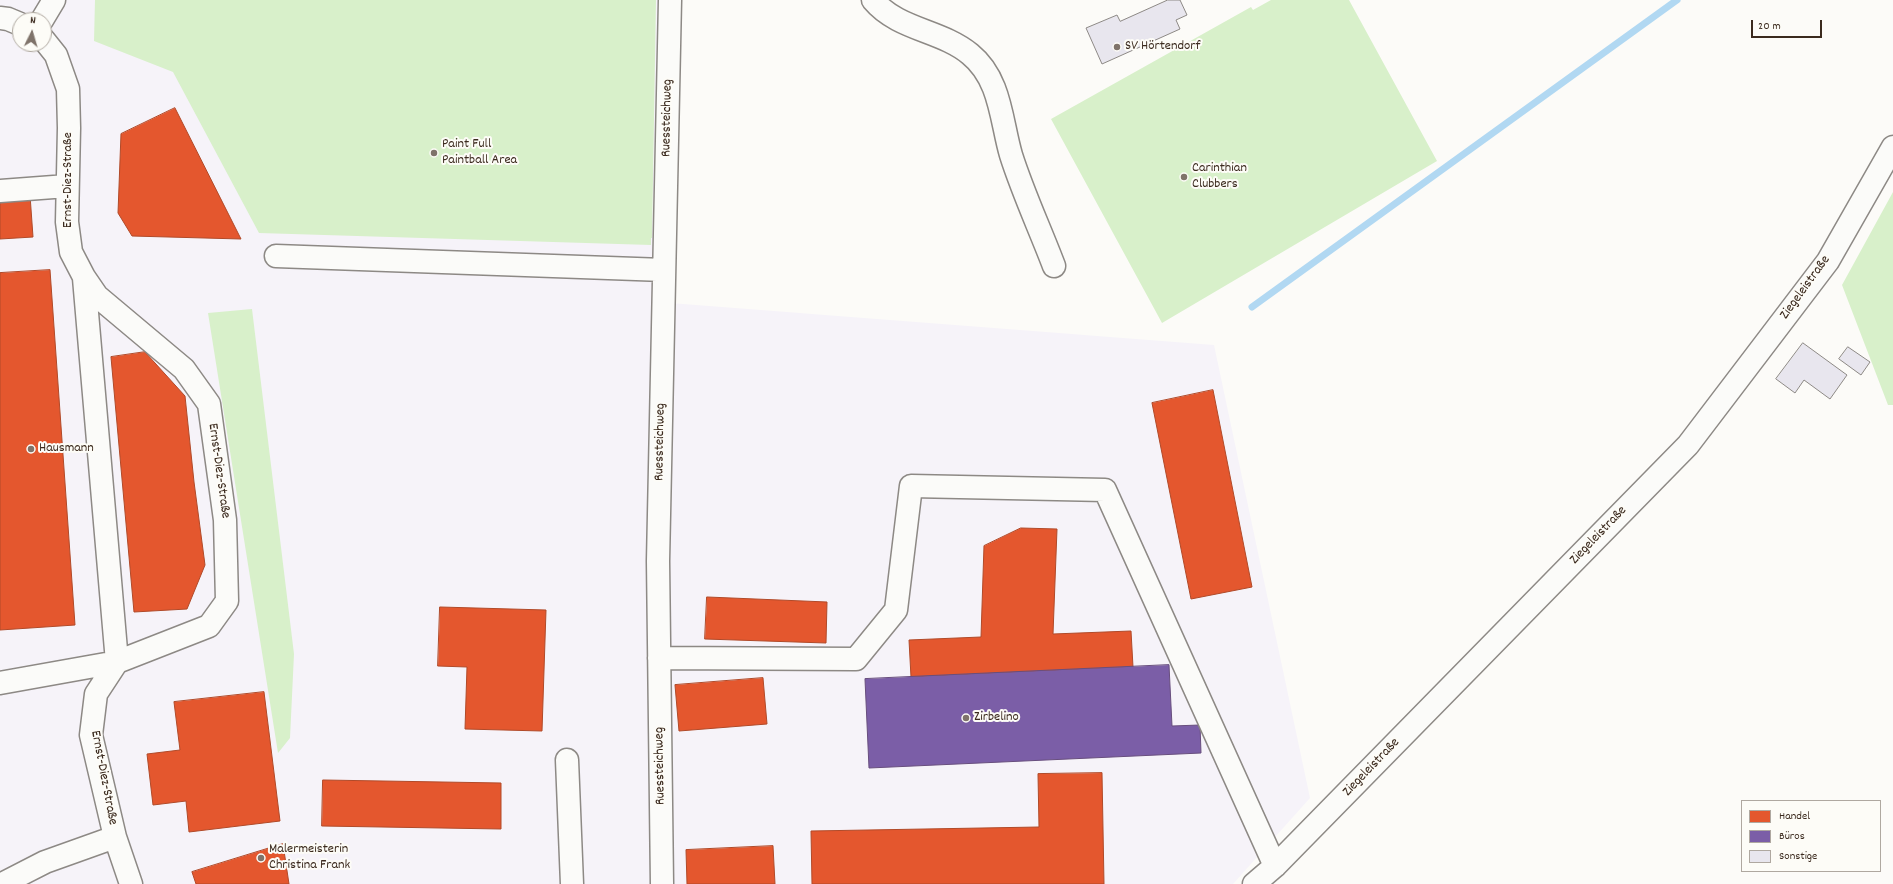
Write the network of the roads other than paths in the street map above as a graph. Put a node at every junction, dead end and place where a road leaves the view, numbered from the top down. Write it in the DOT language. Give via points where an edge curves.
graph roads {
  1 [pos="54,0"];
  2 [pos="670,0"];
  3 [pos="873,0"];
  4 [pos="47,12"];
  5 [pos="0,18"];
  6 [pos="12,21"];
  7 [pos="52,50"];
  8 [pos="1893,147"];
  9 [pos="68,186"];
  10 [pos="0,191"];
  11 [pos="276,256"];
  12 [pos="1054,266"];
  13 [pos="664,270"];
  14 [pos="84,277"];
  15 [pos="659,658"];
  16 [pos="117,662"];
  17 [pos="0,683"];
  18 [pos="566,760"];
  19 [pos="115,837"];
  20 [pos="1275,866"];
  21 [pos="2,884"];
  22 [pos="132,884"];
  23 [pos="572,884"];
  24 [pos="662,884"];
  25 [pos="1254,884"];
  1 -- 4 [label="street"];
  2 -- 13 [label="street, Ruessteichweg"];
  3 -- 12 [label="street" via="899,21 948,40 971,54 986,72 996,91 1012,156"];
  5 -- 6 [label="street"];
  7 -- 9 [label="street, Ernst-Diez-Straße" via="68,89"];
  8 -- 20 [label="street, Ziegeleistraße" via="1828,261 1688,445"];
  9 -- 10 [label="street"];
  9 -- 14 [label="street, Ernst-Diez-Straße" via="66,222 71,252"];
  11 -- 13 [label="street"];
  13 -- 15 [label="street, Ruessteichweg" via="658,566"];
  14 -- 16 [label="street"];
  14 -- 16 [label="street, Ernst-Diez-Straße" via="97,296 184,369 209,404 225,520 227,601 209,626"];
  15 -- 20 [label="street" via="856,659 896,610 910,486 1105,490"];
  15 -- 24 [label="street, Ruessteichweg"];
  16 -- 17 [label="street"];
  16 -- 19 [label="street, Ernst-Diez-Straße" via="96,694 91,735"];
  18 -- 23 [label="street"];
  19 -- 21 [label="street" via="45,862"];
  19 -- 22 [label="street, Ernst-Diez-Straße"];
  20 -- 25 [label="street, Ziegeleistraße"];
}
